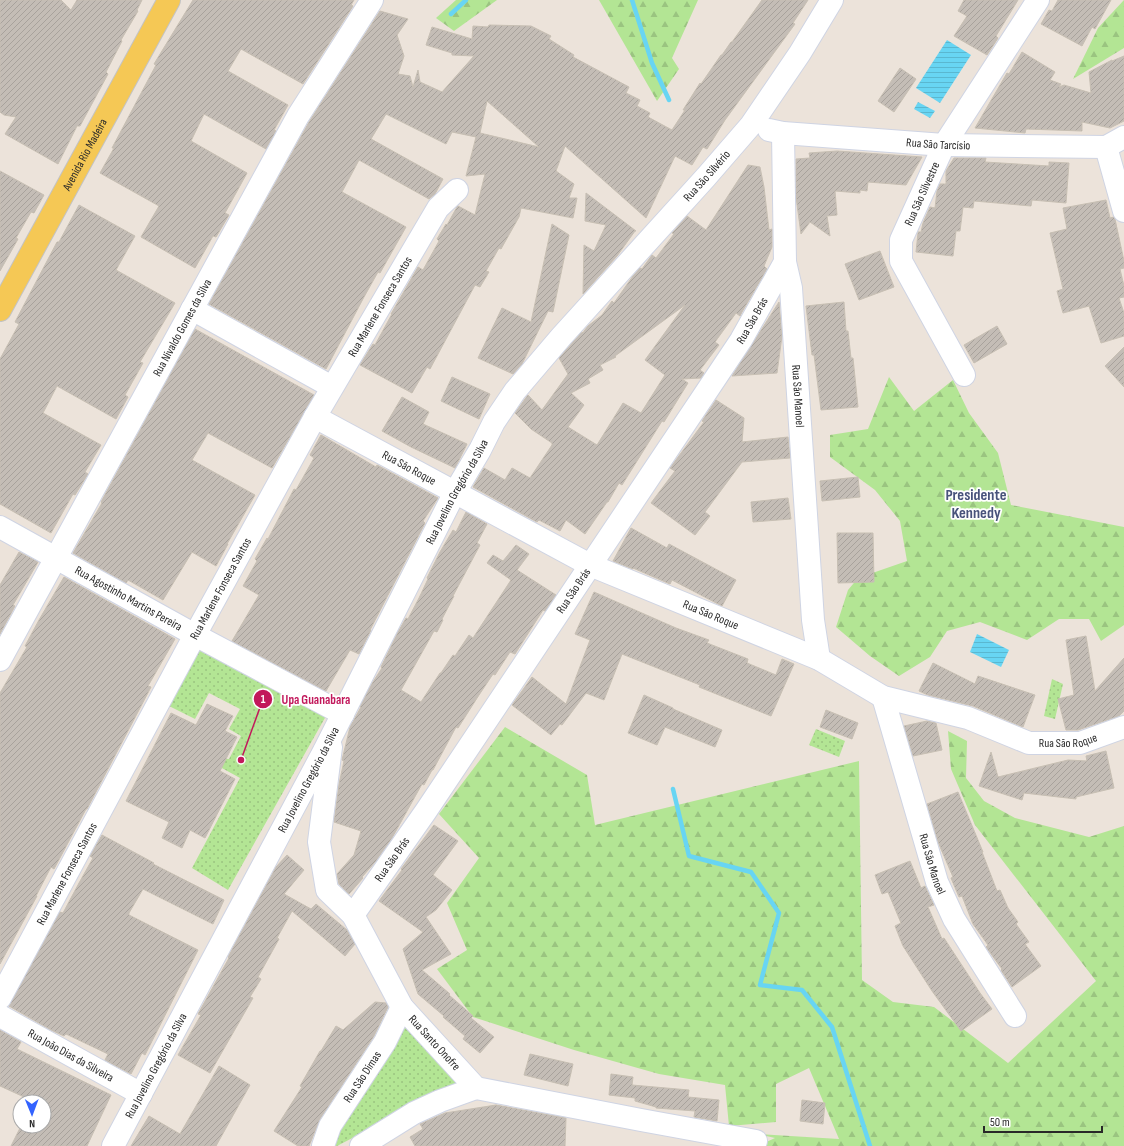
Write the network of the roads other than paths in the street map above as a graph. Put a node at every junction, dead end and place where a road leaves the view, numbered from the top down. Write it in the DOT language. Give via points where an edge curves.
graph roads {
  1 [pos="169,0"];
  2 [pos="372,0"];
  3 [pos="832,0"];
  4 [pos="1038,0"];
  5 [pos="751,125"];
  6 [pos="783,134"];
  7 [pos="1115,142"];
  8 [pos="944,145"];
  9 [pos="457,190"];
  10 [pos="1124,211"];
  11 [pos="785,262"];
  12 [pos="192,309"];
  13 [pos="0,310"];
  14 [pos="561,337"];
  15 [pos="964,375"];
  16 [pos="332,386"];
  17 [pos="315,417"];
  18 [pos="455,492"];
  19 [pos="0,527"];
  20 [pos="56,557"];
  21 [pos="590,565"];
  22 [pos="195,635"];
  23 [pos="820,659"];
  24 [pos="0,660"];
  25 [pos="883,697"];
  26 [pos="343,714"];
  27 [pos="1124,726"];
  28 [pos="333,734"];
  29 [pos="353,914"];
  30 [pos="0,998"];
  31 [pos="402,1007"];
  32 [pos="0,1016"];
  33 [pos="1015,1016"];
  34 [pos="476,1088"];
  35 [pos="141,1094"];
  36 [pos="756,1141"];
  37 [pos="113,1146"];
  38 [pos="323,1146"];
  39 [pos="361,1146"];
  1 -- 13 [label="main road, Avenida Rio Madeira"];
  2 -- 12 [label="street, Rua Nivaldo Gomes da Silva" via="298,116"];
  3 -- 5 [label="street, Rua São Silvério"];
  4 -- 8 [label="street, Rua São Silvestre"];
  5 -- 6 [label="street, Rua São Tarcísio"];
  5 -- 14 [label="street, Rua São Silvério"];
  6 -- 8 [label="street, Rua São Tarcísio"];
  6 -- 11 [label="street, Rua São Manoel"];
  7 -- 8 [label="street, Rua São Tarcísio"];
  7 -- 10 [label="street"];
  8 -- 15 [label="street, Rua São Silvestre" via="901,240 901,261"];
  9 -- 16 [label="street, Rua Marlene Fonseca Santos" via="438,208"];
  11 -- 21 [label="street, Rua São Brás" via="741,340"];
  11 -- 23 [label="street, Rua São Manoel" via="791,288 813,620"];
  12 -- 16 [label="street"];
  12 -- 20 [label="street, Rua Nivaldo Gomes da Silva"];
  14 -- 18 [label="street, Rua Jovelino Gregório da Silva" via="515,392 494,422"];
  16 -- 17 [label="street, Rua Marlene Fonseca Santos"];
  17 -- 18 [label="street, Rua São Roque"];
  17 -- 22 [label="street, Rua Marlene Fonseca Santos"];
  18 -- 21 [label="street, Rua São Roque"];
  18 -- 26 [label="street, Rua Jovelino Gregório da Silva"];
  19 -- 20 [label="street, Rua Agostinho Martins Pereira"];
  20 -- 22 [label="street, Rua Agostinho Martins Pereira"];
  20 -- 24 [label="street, Rua Nivaldo Gomes da Silva"];
  21 -- 23 [label="street, Rua São Roque"];
  21 -- 29 [label="street, Rua São Brás" via="426,811"];
  22 -- 26 [label="street, Rua Agostinho Martins Pereira"];
  22 -- 30 [label="street, Rua Marlene Fonseca Santos"];
  23 -- 25 [label="street, Rua São Roque"];
  25 -- 27 [label="street, Rua São Roque" via="968,718 1029,743 1080,743"];
  25 -- 33 [label="street, Rua São Manoel" via="937,882 954,919"];
  26 -- 28 [label="street, Rua Jovelino Gregório da Silva"];
  28 -- 29 [label="street, Rua Santo Onofre" via="319,842 327,890"];
  28 -- 35 [label="street, Rua Jovelino Gregório da Silva"];
  29 -- 31 [label="street, Rua Santo Onofre"];
  31 -- 34 [label="street, Rua Santo Onofre"];
  31 -- 38 [label="street, Rua São Dimas" via="385,1042 330,1126"];
  32 -- 35 [label="street, Rua João Dias da Silveira"];
  34 -- 36 [label="street"];
  34 -- 39 [label="street" via="414,1113"];
  35 -- 37 [label="street, Rua Jovelino Gregório da Silva"];
}
